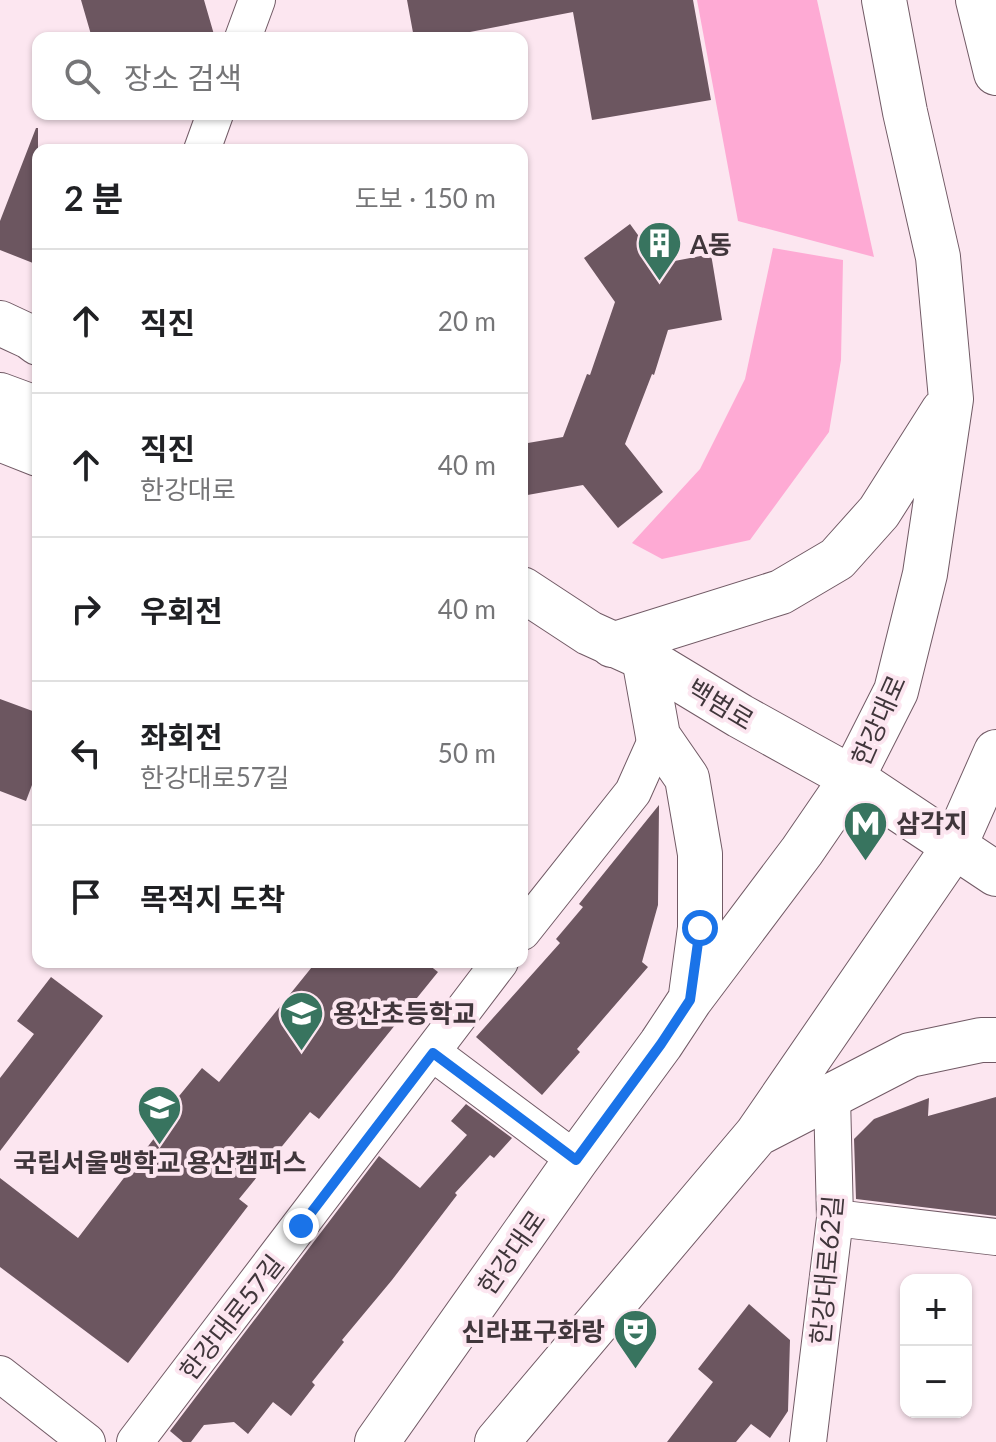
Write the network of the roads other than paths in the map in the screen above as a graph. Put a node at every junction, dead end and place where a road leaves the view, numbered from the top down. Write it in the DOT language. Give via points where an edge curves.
graph roads {
  1 [pos="257,0"];
  2 [pos="884,0"];
  3 [pos="978,0"];
  4 [pos="245,32"];
  5 [pos="996,73"];
  6 [pos="213,120"];
  7 [pos="204,144"];
  8 [pos="0,323"];
  9 [pos="32,338"];
  10 [pos="32,356"];
  11 [pos="0,359"];
  12 [pos="0,395"];
  13 [pos="951,399"];
  14 [pos="32,407"];
  15 [pos="0,414"];
  16 [pos="32,426"];
  17 [pos="0,439"];
  18 [pos="32,452"];
  19 [pos="528,593"];
  20 [pos="528,609"];
  21 [pos="528,627"];
  22 [pos="615,645"];
  23 [pos="658,736"];
  24 [pos="996,752"];
  25 [pos="852,778"];
  26 [pos="954,847"];
  27 [pos="996,874"];
  28 [pos="528,924"];
  29 [pos="496,968"];
  30 [pos="690,1000"];
  31 [pos="996,1040"];
  32 [pos="433,1053"];
  33 [pos="832,1097"];
  34 [pos="757,1134"];
  35 [pos="576,1160"];
  36 [pos="835,1218"];
  37 [pos="996,1237"];
  38 [pos="0,1374"];
  39 [pos="87,1442"];
  40 [pos="135,1442"];
  41 [pos="377,1442"];
  42 [pos="497,1442"];
  43 [pos="808,1442"];
  1 -- 4 [label="street"];
  2 -- 13 [label="main road, 한강대로" via="938,257"];
  3 -- 5 [label="main road"];
  6 -- 7 [label="street"];
  8 -- 9 [label="main road"];
  10 -- 11 [label="main road"];
  12 -- 14 [label="main road"];
  13 -- 22 [label="main road" via="879,512 837,559 781,592"];
  13 -- 25 [label="main road, 한강대로" via="925,574 896,691"];
  15 -- 16 [label="main road"];
  17 -- 18 [label="main road"];
  19 -- 22 [label="main road"];
  20 -- 22 [label="main road, 백범로"];
  21 -- 22 [label="main road"];
  22 -- 23 [label="main road"];
  22 -- 25 [label="main road, 백범로"];
  23 -- 28 [label="street" via="633,792"];
  23 -- 30 [label="main road" via="687,778 700,854 700,928"];
  24 -- 26 [label="main road"];
  25 -- 26 [label="main road, 백범로"];
  25 -- 30 [label="main road, 한강대로"];
  26 -- 27 [label="main road, 백범로"];
  26 -- 34 [label="main road"];
  29 -- 32 [label="street, 한강대로57길"];
  30 -- 35 [label="main road, 한강대로"];
  31 -- 33 [label="main road" via="910,1055"];
  32 -- 35 [label="street"];
  32 -- 40 [label="street, 한강대로57길"];
  33 -- 34 [label="main road"];
  33 -- 36 [label="street, 한강대로62길"];
  34 -- 42 [label="main road"];
  35 -- 41 [label="main road, 한강대로"];
  36 -- 37 [label="street"];
  36 -- 43 [label="street, 한강대로62길"];
  38 -- 39 [label="street"];
}
